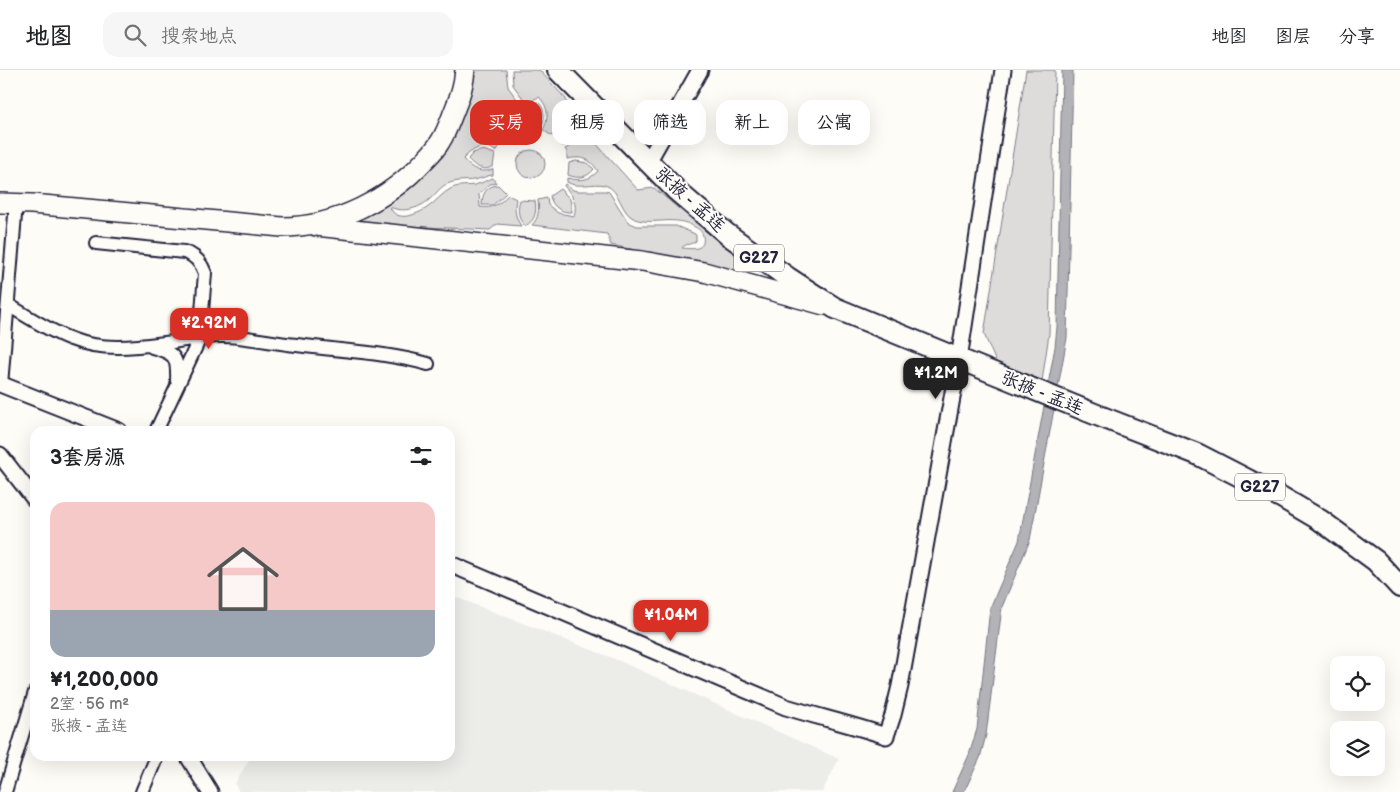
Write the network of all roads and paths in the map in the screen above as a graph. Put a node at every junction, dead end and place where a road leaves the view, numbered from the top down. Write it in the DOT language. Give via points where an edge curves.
graph roads {
  1 [pos="465,70"];
  2 [pos="558,70"];
  3 [pos="700,70"];
  4 [pos="1003,70"];
  5 [pos="648,162"];
  6 [pos="8,203"];
  7 [pos="307,225"];
  8 [pos="96,243"];
  9 [pos="8,305"];
  10 [pos="835,308"];
  11 [pos="200,338"];
  12 [pos="144,345"];
  13 [pos="958,359"];
  14 [pos="428,364"];
  15 [pos="0,384"];
  16 [pos="177,386"];
  17 [pos="106,426"];
  18 [pos="158,426"];
  19 [pos="0,455"];
  20 [pos="30,494"];
  21 [pos="455,566"];
  22 [pos="1400,587"];
  23 [pos="30,709"];
  24 [pos="155,761"];
  25 [pos="191,761"];
  26 [pos="5,792"];
  27 [pos="142,792"];
  28 [pos="210,792"];
  1 -- 7 [label="main road" via="459,99 440,143 416,170 400,184 362,207"];
  2 -- 5 [label="highway, 张掖 - 孟连 / G227"];
  3 -- 5 [label="street"];
  4 -- 13 [label="street"];
  5 -- 10 [label="highway, 张掖 - 孟连 / G227" via="727,234"];
  6 -- 7 [label="main road" via="262,225"];
  6 -- 9 [label="street"];
  7 -- 10 [label="main road" via="642,261 704,272"];
  8 -- 11 [label="street" via="184,252 196,258 205,273"];
  9 -- 12 [label="street" via="51,330 84,344"];
  9 -- 15 [label="street"];
  10 -- 13 [label="highway, 张掖 - 孟连 / G227"];
  11 -- 12 [label="street"];
  11 -- 14 [label="street" via="224,336 371,352"];
  11 -- 16 [label="street"];
  12 -- 16 [label="street" via="174,356"];
  13 -- 21 [label="street" via="900,686 886,736 786,707"];
  13 -- 22 [label="highway, 张掖 - 孟连 / G227" via="1197,454 1320,520 1376,562"];
  15 -- 17 [label="street"];
  16 -- 18 [label="street"];
  19 -- 20 [label="street"];
  23 -- 26 [label="street"];
  24 -- 27 [label="street"];
  25 -- 28 [label="street"];
}
